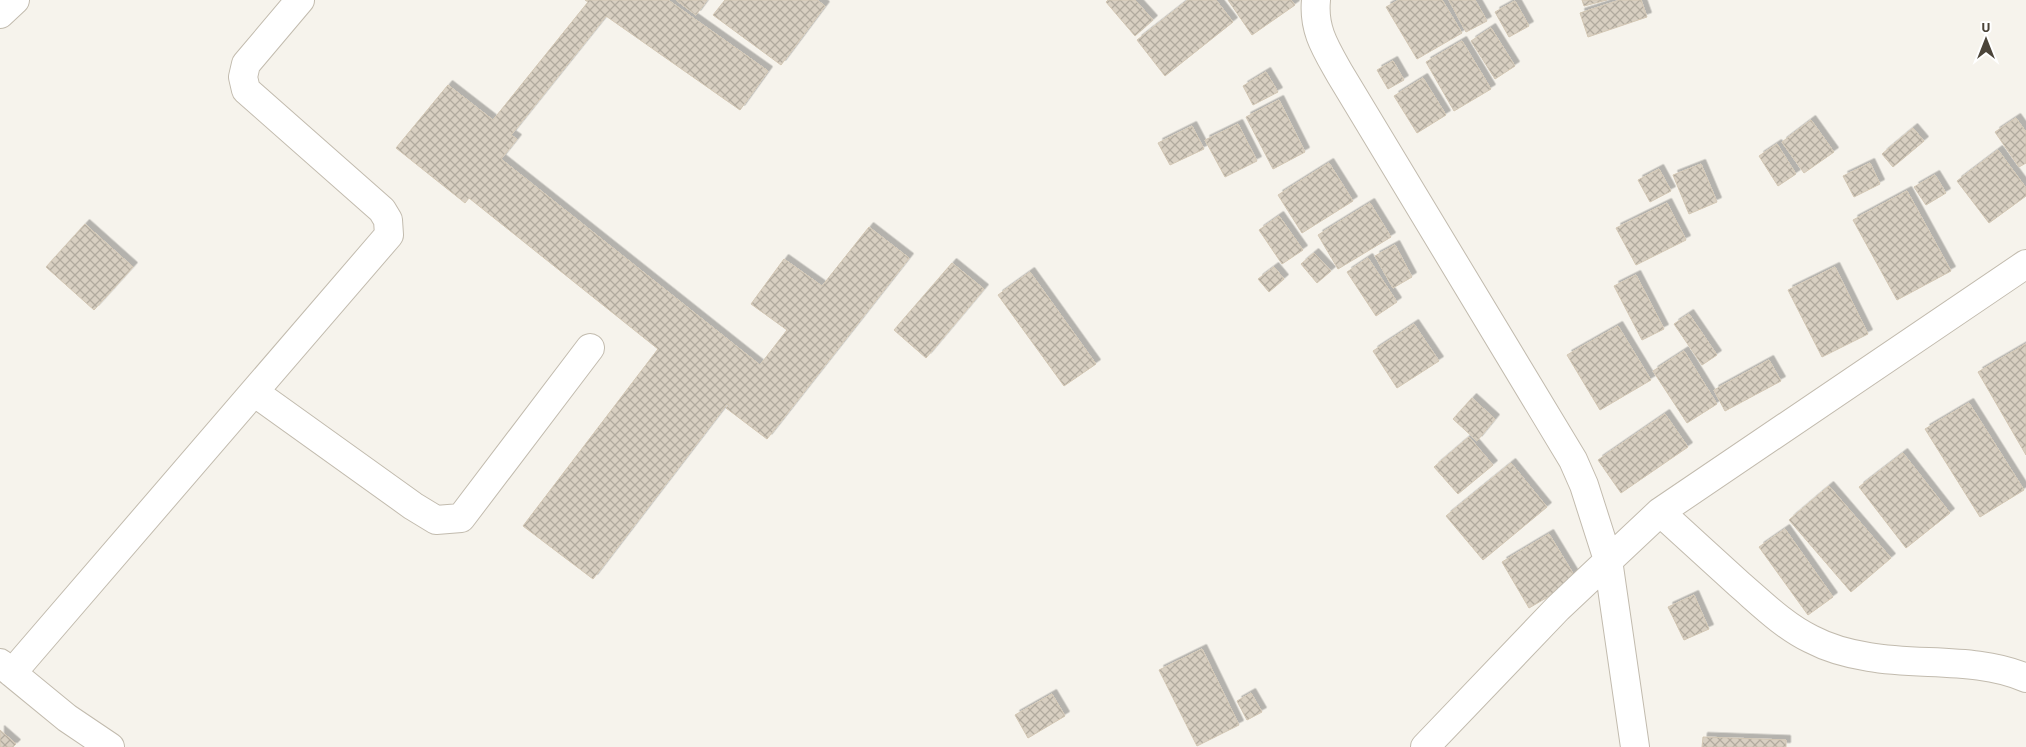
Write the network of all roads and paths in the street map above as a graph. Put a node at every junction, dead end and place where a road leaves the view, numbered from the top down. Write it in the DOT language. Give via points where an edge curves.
graph roads {
  1 [pos="15,0"];
  2 [pos="300,0"];
  3 [pos="1316,0"];
  4 [pos="0,14"];
  5 [pos="2026,264"];
  6 [pos="590,348"];
  7 [pos="254,392"];
  8 [pos="1660,512"];
  9 [pos="1608,560"];
  10 [pos="6,668"];
  11 [pos="2026,678"];
  12 [pos="110,747"];
  13 [pos="1425,747"];
  14 [pos="1636,747"];
  1 -- 4 [label="street"];
  2 -- 7 [label="street" via="246,64 243,77 246,90 382,210 388,220 389,235"];
  3 -- 9 [label="street" via="1319,36 1340,74 1573,460"];
  5 -- 8 [label="street"];
  6 -- 7 [label="street" via="461,518 436,520 421,511"];
  7 -- 10 [label="street"];
  8 -- 9 [label="street"];
  8 -- 11 [label="street" via="1761,604 1811,639 1869,657 1982,667"];
  9 -- 13 [label="street"];
  9 -- 14 [label="street"];
  10 -- 12 [label="street" via="67,718"];
}
